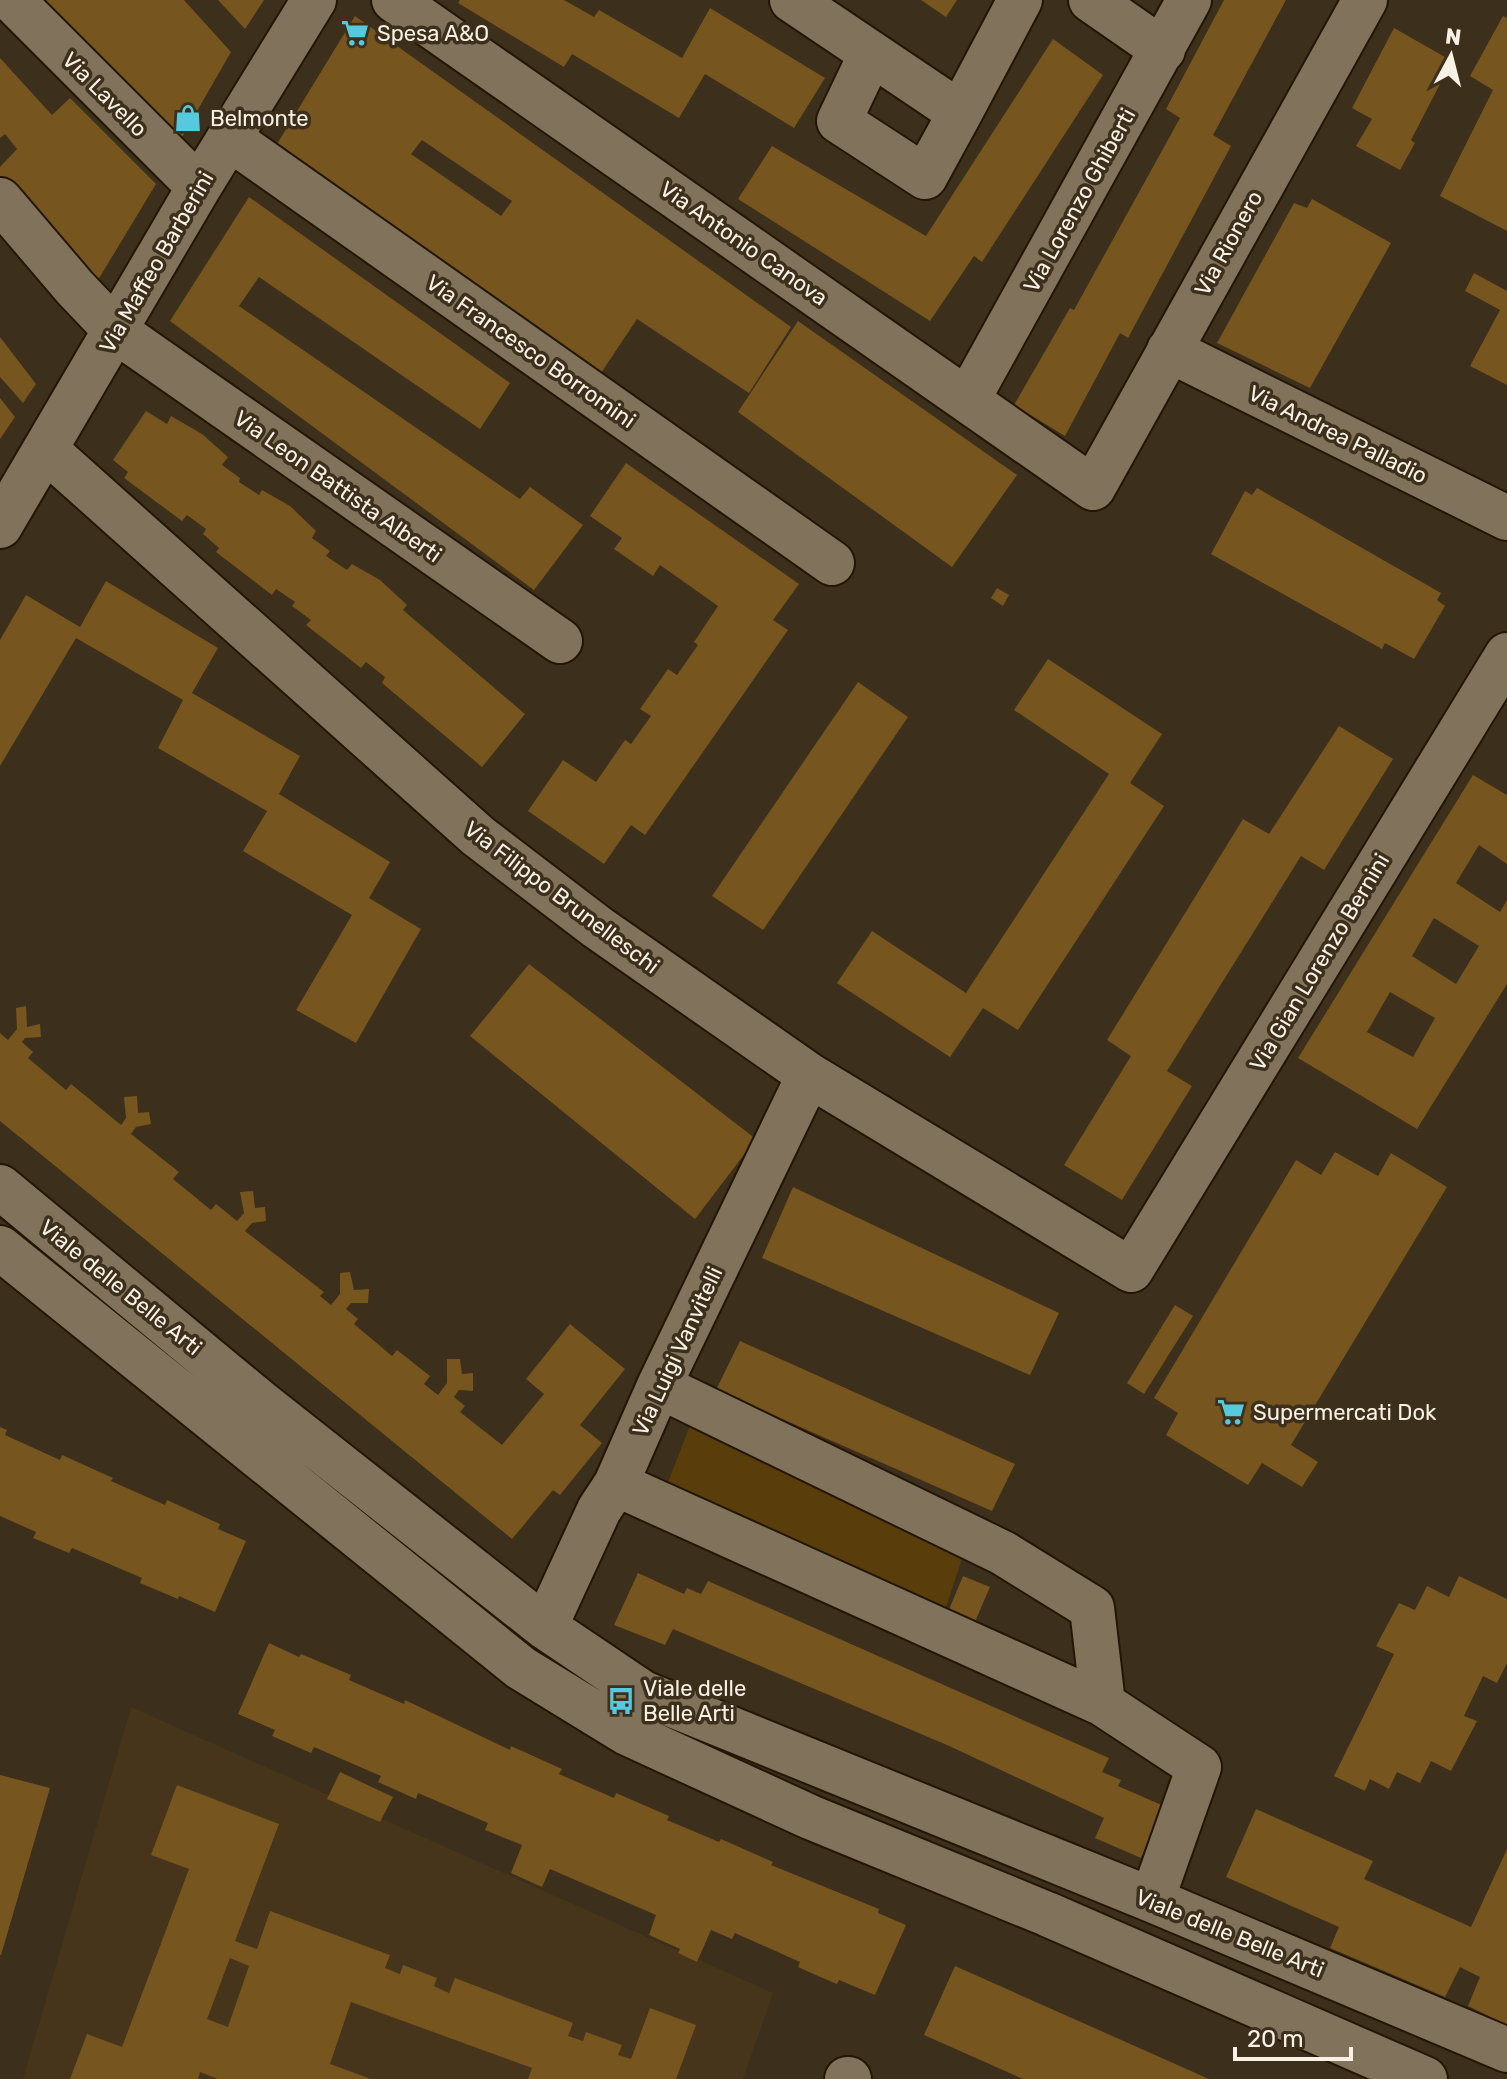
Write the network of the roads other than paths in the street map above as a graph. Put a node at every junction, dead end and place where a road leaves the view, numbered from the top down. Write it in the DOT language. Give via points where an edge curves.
graph roads {
  1 [pos="12,0"];
  2 [pos="314,0"];
  3 [pos="394,0"];
  4 [pos="1020,0"];
  5 [pos="1091,0"];
  6 [pos="1189,0"];
  7 [pos="1365,0"];
  8 [pos="818,7"];
  9 [pos="1163,50"];
  10 [pos="871,54"];
  11 [pos="960,113"];
  12 [pos="229,138"];
  13 [pos="199,187"];
  14 [pos="0,200"];
  15 [pos="116,331"];
  16 [pos="1169,350"];
  17 [pos="968,399"];
  18 [pos="46,450"];
  19 [pos="1093,488"];
  20 [pos="1507,518"];
  21 [pos="0,526"];
  22 [pos="832,563"];
  23 [pos="560,641"];
  24 [pos="1507,655"];
  25 [pos="809,1075"];
  26 [pos="0,1187"];
  27 [pos="0,1248"];
  28 [pos="1131,1270"];
  29 [pos="659,1386"];
  30 [pos="616,1484"];
  31 [pos="545,1627"];
  32 [pos="1103,1704"];
  33 [pos="1152,1900"];
  34 [pos="1507,2050"];
  35 [pos="1425,2079"];
  1 -- 13 [label="street, Via Lavello"];
  2 -- 12 [label="street, Via Maffeo Barberini"];
  3 -- 17 [label="street, Via Antonio Canova"];
  4 -- 11 [label="street"];
  5 -- 9 [label="street"];
  6 -- 9 [label="street, Via Lorenzo Ghiberti"];
  7 -- 16 [label="street, Via Rionero"];
  8 -- 10 [label="street"];
  9 -- 17 [label="street, Via Lorenzo Ghiberti"];
  10 -- 11 [label="street"];
  10 -- 11 [label="street" via="839,121 863,137 925,177"];
  12 -- 13 [label="street, Via Maffeo Barberini"];
  12 -- 22 [label="street, Via Francesco Borromini"];
  13 -- 15 [label="street, Via Maffeo Barberini"];
  14 -- 15 [label="street, Via Leon Battista Alberti"];
  15 -- 18 [label="street, Via Maffeo Barberini"];
  15 -- 23 [label="street, Via Leon Battista Alberti"];
  16 -- 19 [label="street, Via Rionero"];
  16 -- 20 [label="street, Via Andrea Palladio"];
  17 -- 19 [label="street, Via Antonio Canova"];
  18 -- 21 [label="street, Via Maffeo Barberini"];
  18 -- 25 [label="street, Via Filippo Brunelleschi" via="478,836 597,927"];
  24 -- 28 [label="street, Via Gian Lorenzo Bernini"];
  25 -- 28 [label="street, Via Filippo Brunelleschi"];
  25 -- 29 [label="street, Via Luigi Vanvitelli"];
  26 -- 31 [label="street, Viale delle Belle Arti"];
  27 -- 35 [label="street, Viale delle Belle Arti" via="521,1668 627,1733 810,1817"];
  29 -- 30 [label="street, Via Luigi Vanvitelli"];
  29 -- 32 [label="street" via="1003,1553 1092,1608"];
  30 -- 31 [label="street, Via Luigi Vanvitelli"];
  30 -- 32 [label="street"];
  31 -- 33 [label="street, Viale delle Belle Arti" via="643,1693"];
  32 -- 33 [label="street" via="1199,1767"];
  33 -- 34 [label="street, Viale delle Belle Arti"];
}
